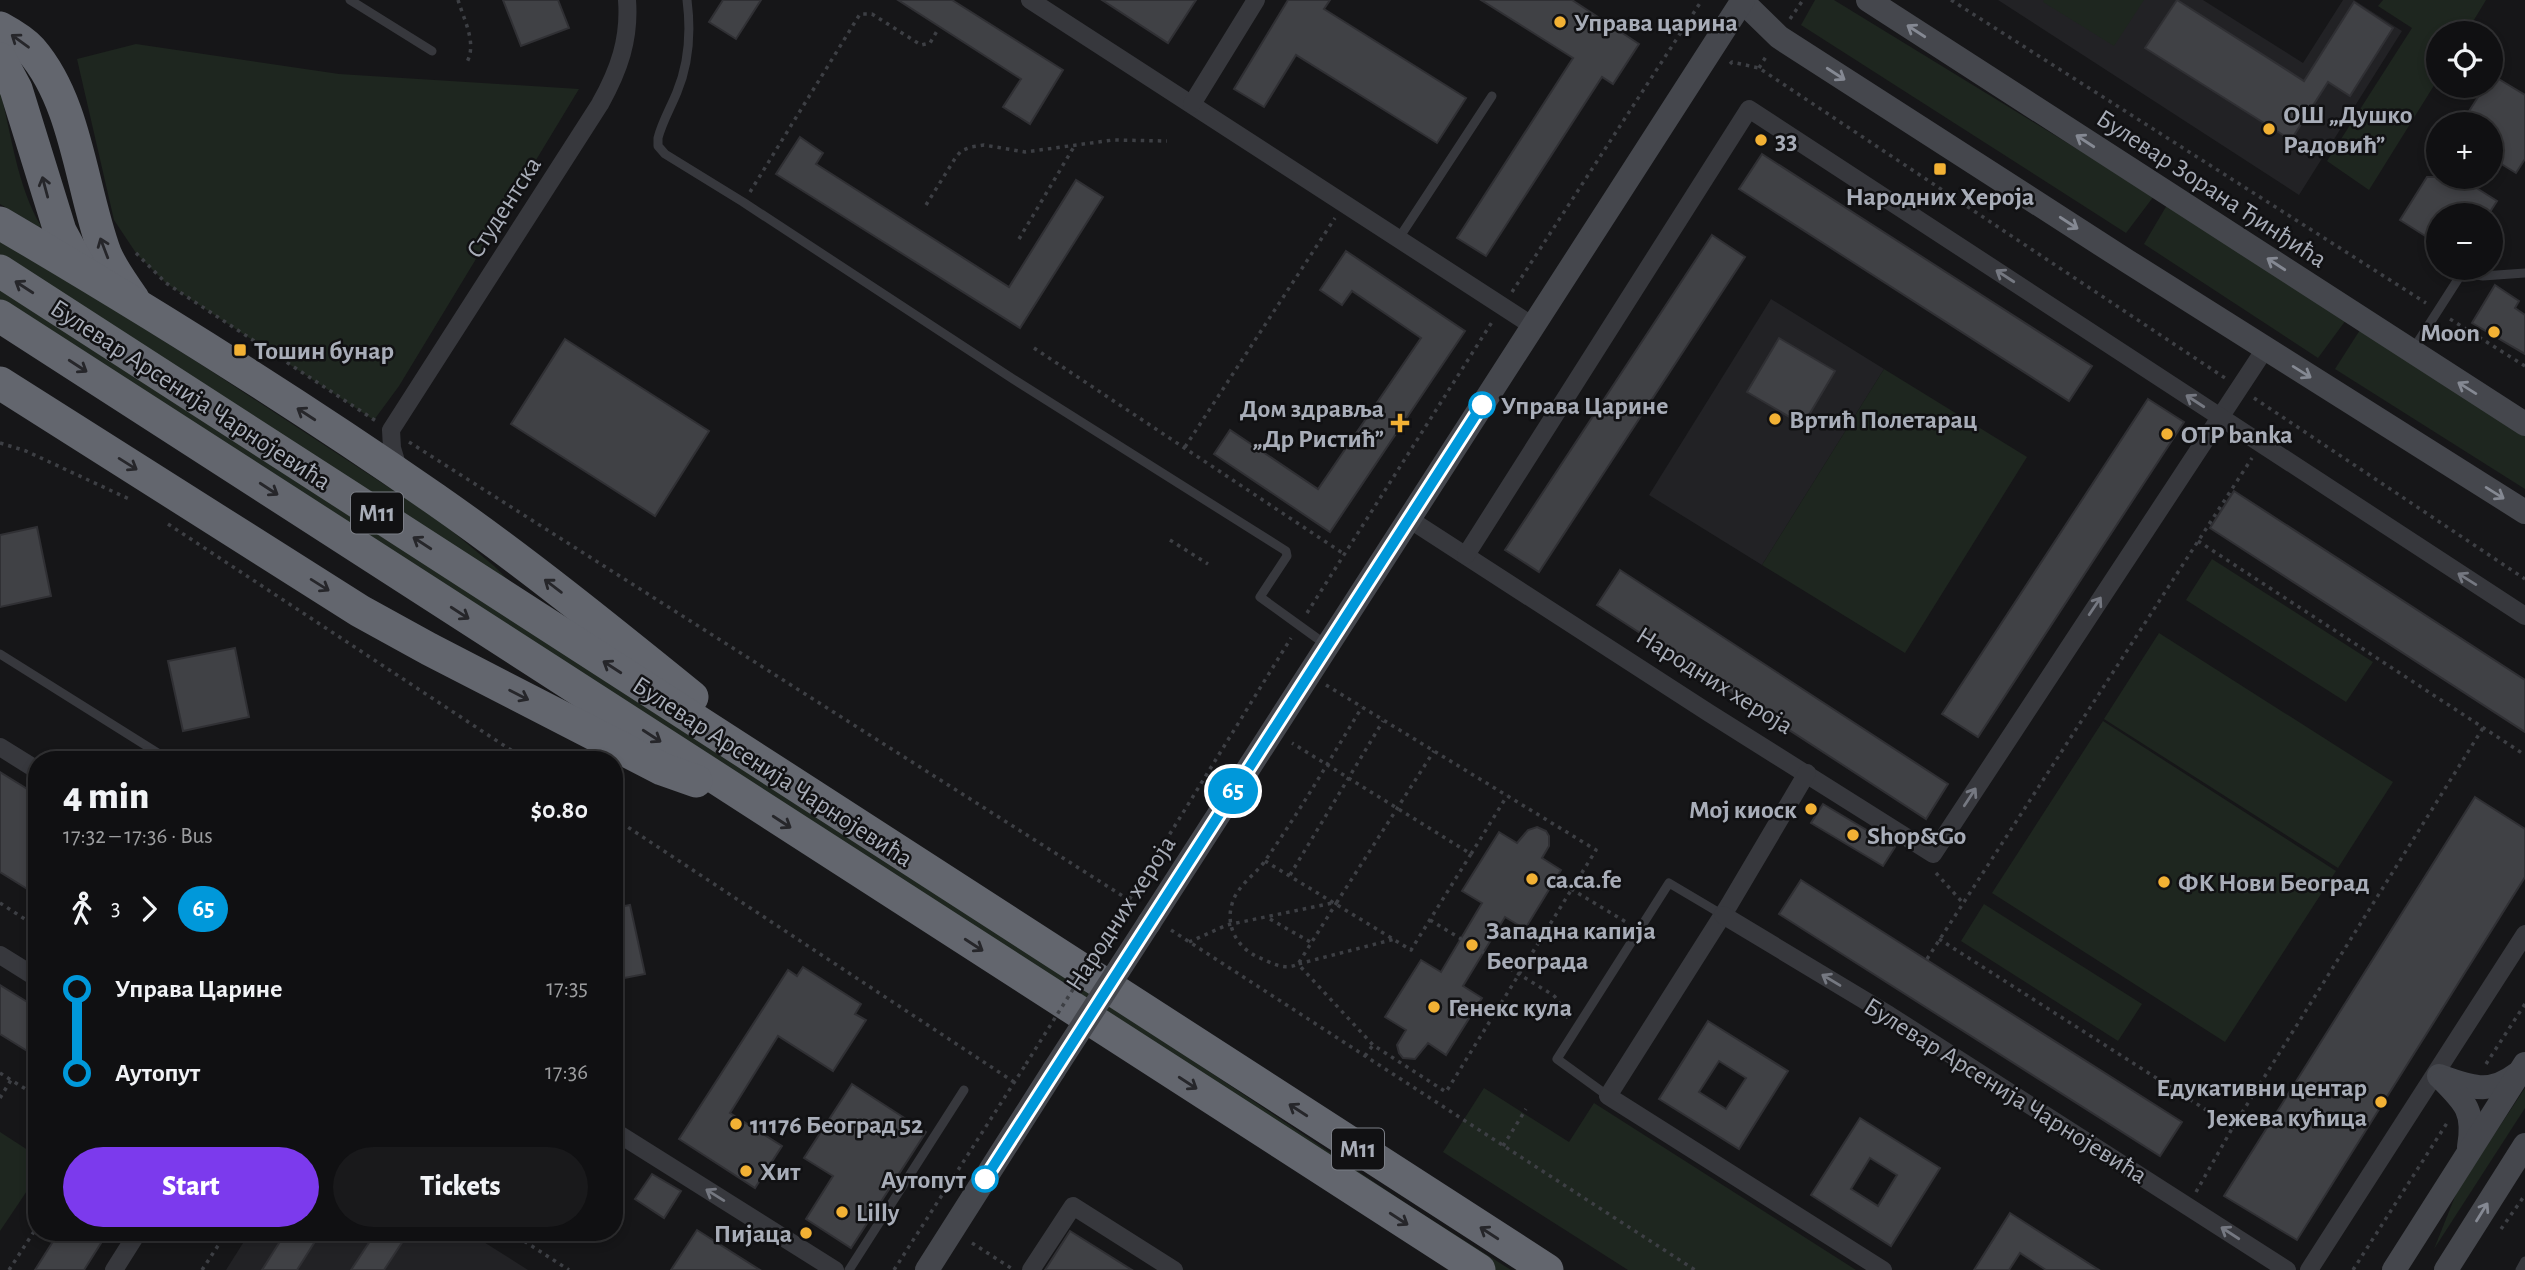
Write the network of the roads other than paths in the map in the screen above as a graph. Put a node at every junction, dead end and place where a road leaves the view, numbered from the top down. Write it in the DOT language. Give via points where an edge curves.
graph roads {
  1 [pos="350,0"];
  2 [pos="627,0"];
  3 [pos="687,0"];
  4 [pos="1030,0"];
  5 [pos="1256,0"];
  6 [pos="1742,0"];
  7 [pos="1868,0"];
  8 [pos="0,29"];
  9 [pos="432,51"];
  10 [pos="0,59"];
  11 [pos="1492,96"];
  12 [pos="1192,104"];
  13 [pos="0,223"];
  14 [pos="1399,239"];
  15 [pos="0,271"];
  16 [pos="83,272"];
  17 [pos="2525,273"];
  18 [pos="139,307"];
  19 [pos="0,316"];
  20 [pos="1533,326"];
  21 [pos="2265,349"];
  22 [pos="2411,352"];
  23 [pos="0,383"];
  24 [pos="0,409"];
  25 [pos="2221,418"];
  26 [pos="2525,424"];
  27 [pos="70,427"];
  28 [pos="391,430"];
  29 [pos="344,439"];
  30 [pos="401,477"];
  31 [pos="2525,512"];
  32 [pos="1409,519"];
  33 [pos="1466,555"];
  34 [pos="2525,616"];
  35 [pos="1327,645"];
  36 [pos="0,654"];
  37 [pos="0,747"];
  38 [pos="154,751"];
  39 [pos="751,758"];
  40 [pos="28,764"];
  41 [pos="1807,773"];
  42 [pos="725,785"];
  43 [pos="1723,915"];
  44 [pos="2525,934"];
  45 [pos="0,955"];
  46 [pos="28,972"];
  47 [pos="2523,1068"];
  48 [pos="2437,1075"];
  49 [pos="964,1090"];
  50 [pos="2467,1093"];
  51 [pos="1608,1096"];
  52 [pos="623,1137"];
  53 [pos="2525,1145"];
  54 [pos="2469,1150"];
  55 [pos="132,1241"];
  56 [pos="2525,1261"];
  57 [pos="830,1269"];
  58 [pos="114,1270"];
  59 [pos="849,1270"];
  60 [pos="927,1270"];
  61 [pos="1031,1270"];
  62 [pos="1174,1270"];
  63 [pos="1479,1270"];
  64 [pos="1547,1270"];
  65 [pos="1884,1270"];
  66 [pos="2287,1270"];
  67 [pos="2309,1270"];
  68 [pos="2394,1270"];
  69 [pos="2446,1270"];
  70 [pos="2519,1270"];
  1 -- 9 [label="lane"];
  2 -- 28 [label="street, Студентска" via="623,55 600,104"];
  3 -- 35 [label="lane" via="685,62 658,146 665,154 1286,551 1259,597"];
  4 -- 12 [label="street"];
  5 -- 12 [label="street"];
  6 -- 20 [label="street, Народних хероја"];
  6 -- 21 [label="street, one-way" via="1779,37"];
  22 -- 7 [label="street, Булевар Зорана Ђинђића, one-way"];
  18 -- 8 [label="highway, one-way" via="106,256 51,78 30,49"];
  16 -- 10 [label="highway, one-way" via="60,231 16,89"];
  11 -- 14 [label="lane"];
  12 -- 14 [label="street"];
  13 -- 16 [label="highway"];
  14 -- 20 [label="street"];
  39 -- 15 [label="highway, Булевар Арсенија Чарнојевића / M11, one-way"];
  16 -- 18 [label="highway"];
  17 -- 22 [label="lane" via="2462,273"];
  29 -- 18 [label="highway, one-way"];
  19 -- 42 [label="highway, Булевар Арсенија Чарнојевића / M11, one-way"];
  20 -- 32 [label="street, Народних хероја"];
  21 -- 25 [label="street"];
  21 -- 31 [label="street, one-way"];
  26 -- 22 [label="street, Булевар Зорана Ђинђића, one-way"];
  23 -- 27 [label="highway"];
  24 -- 27 [label="highway"];
  25 -- 33 [label="street, one-way" via="1749,109"];
  34 -- 25 [label="street, one-way"];
  41 -- 25 [label="street, Народних хероја, one-way" via="1933,854"];
  27 -- 42 [label="highway, one-way" via="418,643 662,769"];
  28 -- 29 [label="street"];
  28 -- 30 [label="street"];
  29 -- 30 [label="highway"];
  39 -- 30 [label="highway, one-way" via="728,726 663,673 528,567"];
  32 -- 33 [label="street, Народних хероја"];
  32 -- 35 [label="street, Народних хероја"];
  33 -- 41 [label="street, Народних хероја"];
  35 -- 60 [label="street, Народних хероја, bridge" via="1160,926 1054,1070"];
  36 -- 38 [label="lane"];
  37 -- 40 [label="street"];
  64 -- 39 [label="highway, Булевар Арсенија Чарнојевића / M11, one-way"];
  41 -- 43 [label="street"];
  42 -- 63 [label="highway, Булевар Арсенија Чарнојевића / M11, one-way"];
  43 -- 51 [label="street"];
  43 -- 51 [label="lane" via="1669,883 1557,1059"];
  66 -- 43 [label="street, Булевар Арсенија Чарнојевића, one-way" via="1889,1015"];
  44 -- 48 [label="street"];
  45 -- 46 [label="street"];
  47 -- 50 [label="street" via="2498,1087"];
  47 -- 54 [label="street"];
  48 -- 50 [label="street"];
  48 -- 67 [label="street"];
  49 -- 59 [label="lane"];
  50 -- 54 [label="street" via="2472,1122"];
  51 -- 65 [label="street"];
  57 -- 52 [label="street, one-way"];
  69 -- 53 [label="street, one-way"];
  54 -- 68 [label="street"];
  55 -- 58 [label="street"];
  56 -- 70 [label="lane"];
  61 -- 62 [label="street" via="1073,1206"];
}
